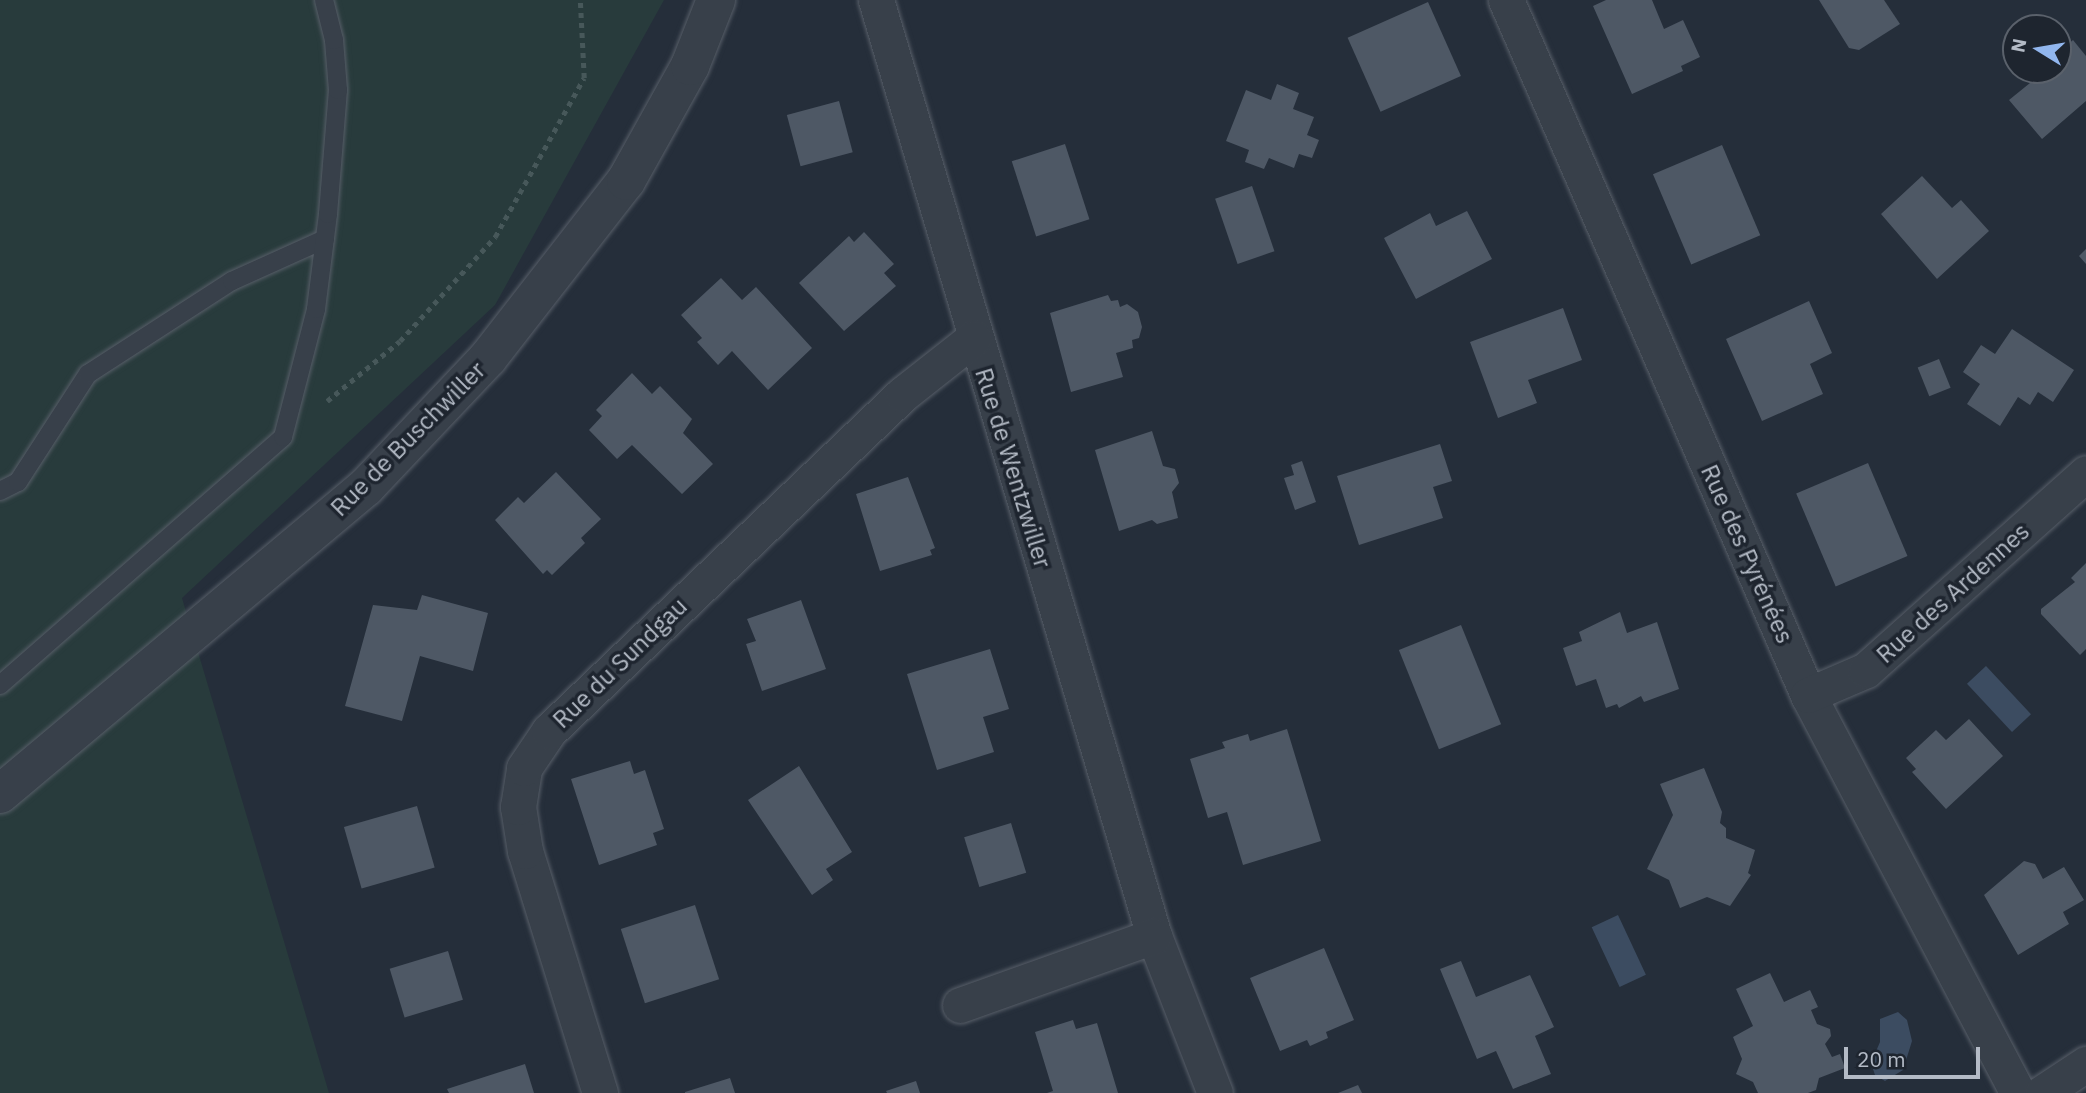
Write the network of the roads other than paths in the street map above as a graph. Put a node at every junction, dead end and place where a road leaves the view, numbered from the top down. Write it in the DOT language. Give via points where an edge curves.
graph roads {
  1 [pos="324,0"];
  2 [pos="716,0"];
  3 [pos="876,0"];
  4 [pos="1506,0"];
  5 [pos="325,239"];
  6 [pos="974,338"];
  7 [pos="2086,473"];
  8 [pos="0,491"];
  9 [pos="0,685"];
  10 [pos="1808,695"];
  11 [pos="0,794"];
  12 [pos="1154,936"];
  13 [pos="960,1005"];
  14 [pos="2086,1064"];
  15 [pos="600,1093"];
  16 [pos="1215,1093"];
  17 [pos="2018,1093"];
  18 [pos="2042,1093"];
  1 -- 5 [label="lane" via="334,40 338,90"];
  2 -- 11 [label="street, Rue de Buschwiller" via="690,66 626,181 488,358 366,487"];
  3 -- 6 [label="street, Rue de Wentzwiller"];
  4 -- 10 [label="street, Rue des Pyrénées"];
  5 -- 8 [label="lane" via="232,281 88,374 18,482"];
  5 -- 9 [label="lane" via="316,309 283,437"];
  6 -- 12 [label="street, Rue de Wentzwiller"];
  6 -- 15 [label="street, Rue du Sundgau" via="903,394 549,731 524,768 518,807 525,851"];
  7 -- 10 [label="street, Rue des Ardennes" via="1866,670"];
  10 -- 17 [label="street, Rue des Pyrénées"];
  12 -- 13 [label="street"];
  12 -- 16 [label="street, Rue de Wentzwiller"];
  14 -- 18 [label="street"];
}
